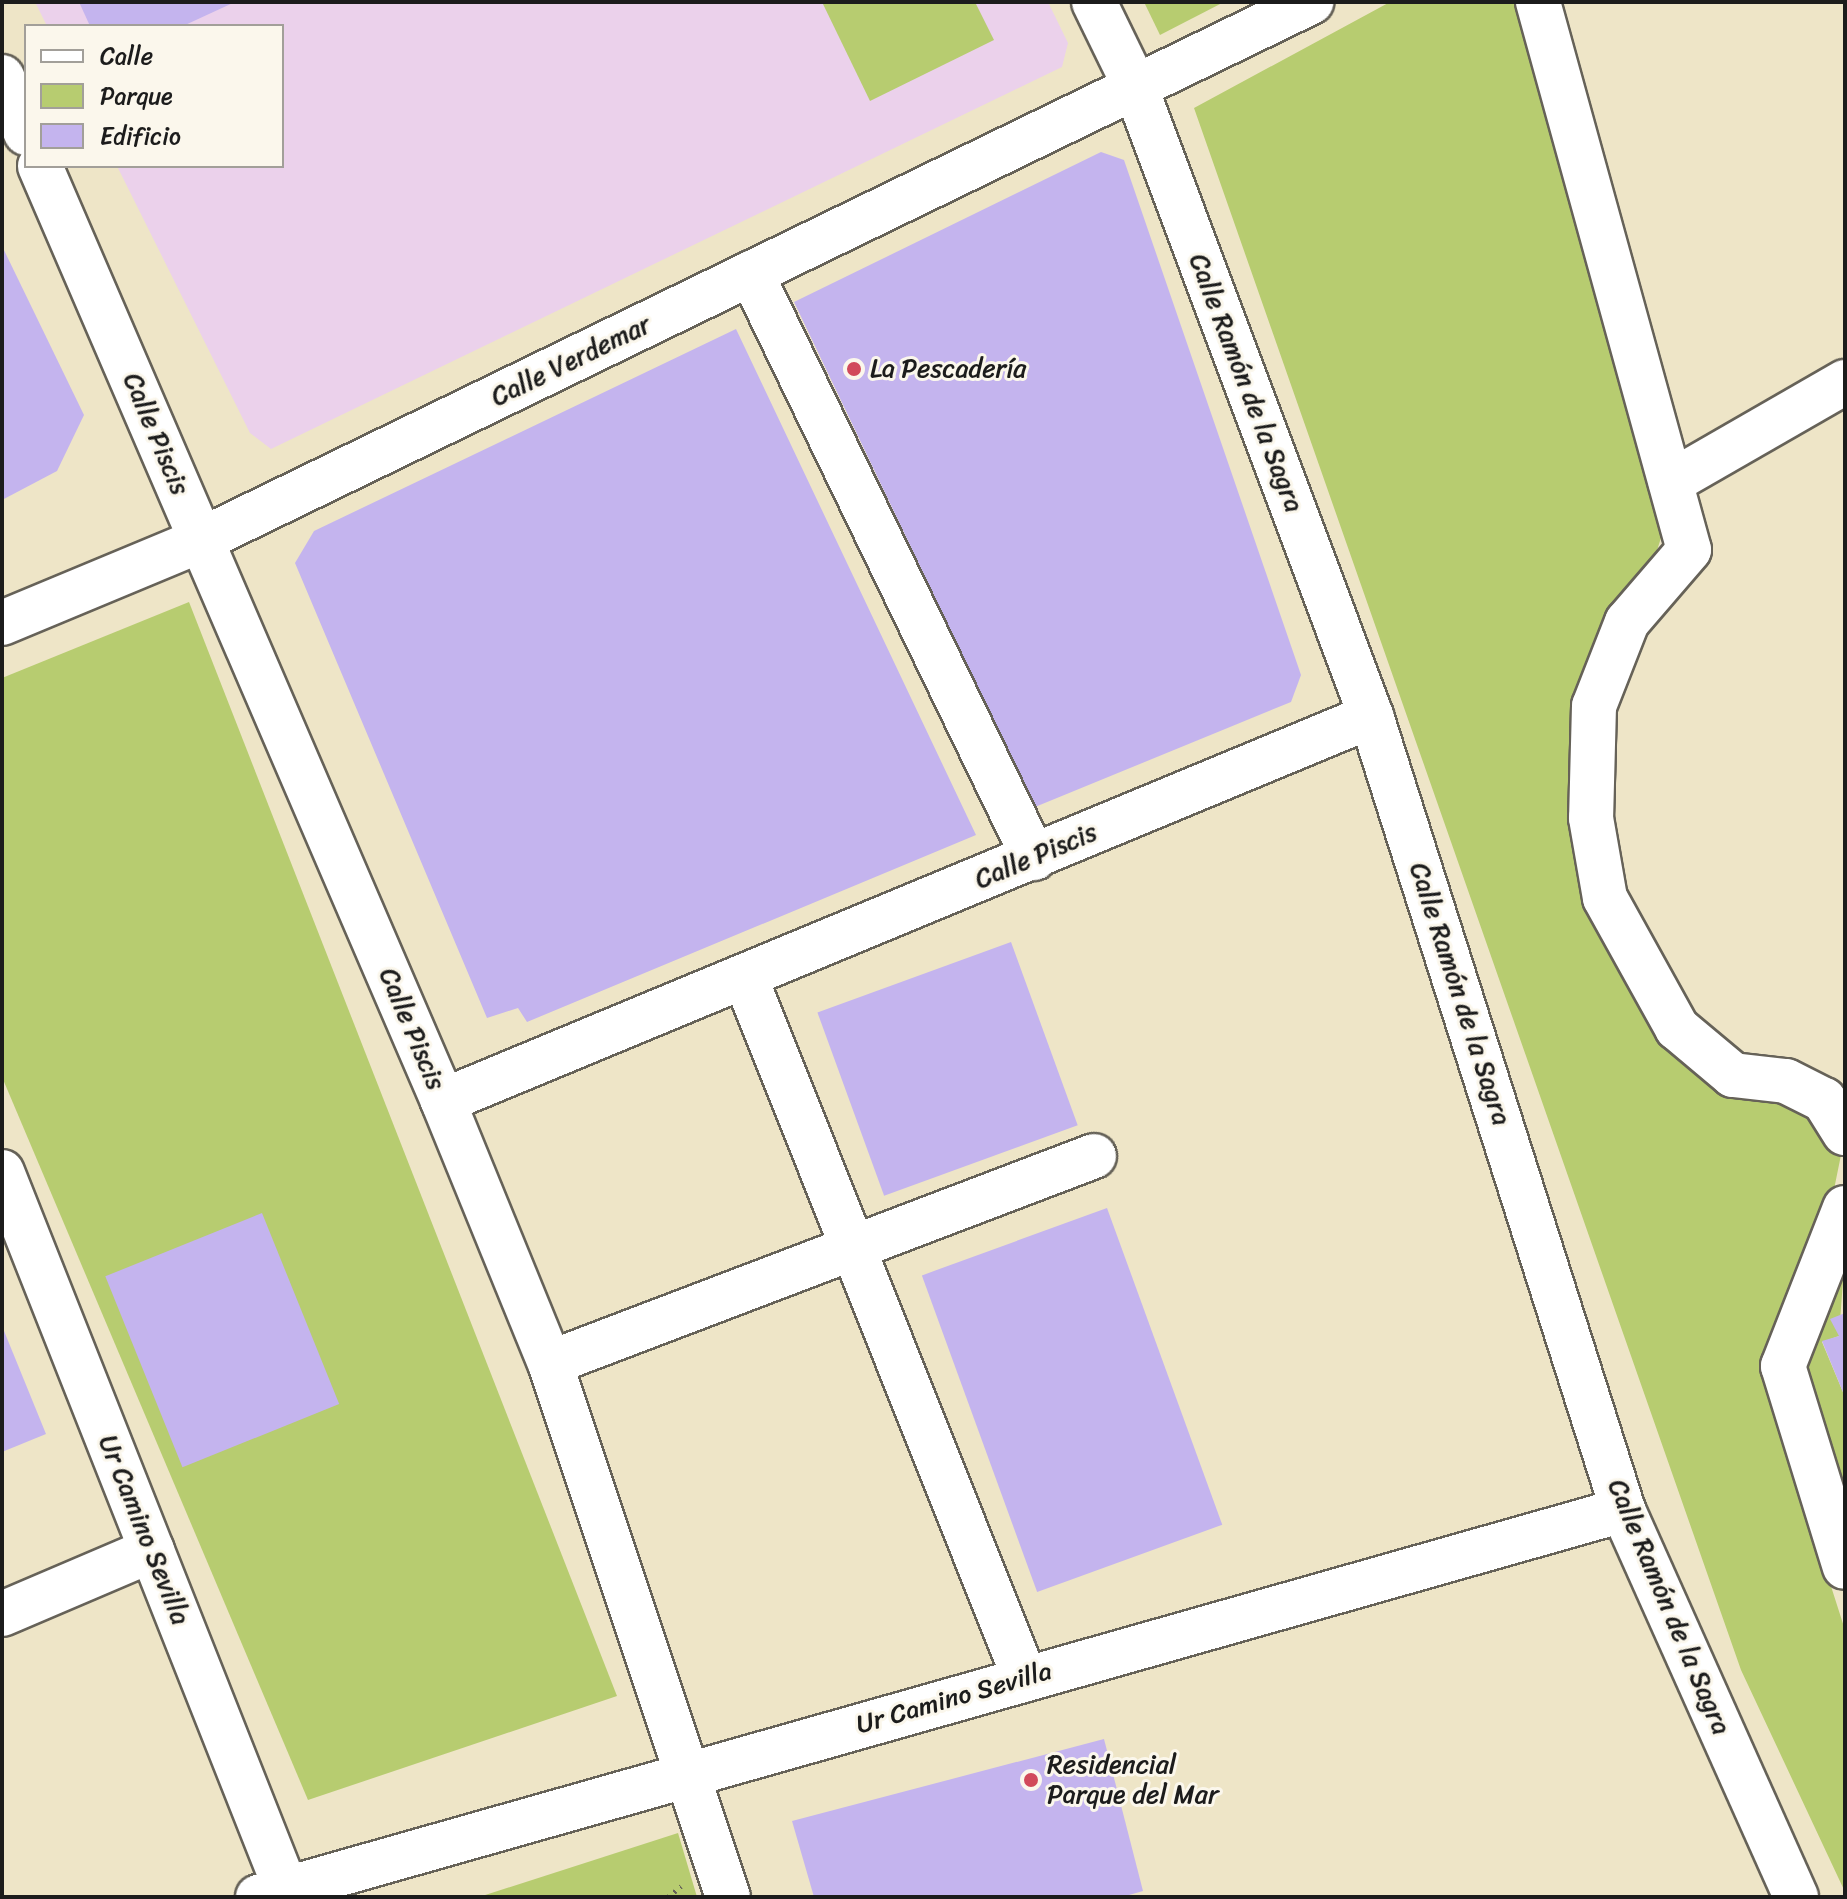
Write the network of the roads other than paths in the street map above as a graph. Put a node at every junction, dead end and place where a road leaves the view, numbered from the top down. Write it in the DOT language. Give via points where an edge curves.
graph roads {
  1 [pos="1094,2"];
  2 [pos="1311,2"];
  3 [pos="1538,2"];
  4 [pos="2,77"];
  5 [pos="1135,86"];
  6 [pos="24,128"];
  7 [pos="41,168"];
  8 [pos="751,273"];
  9 [pos="1845,382"];
  10 [pos="1671,482"];
  11 [pos="201,540"];
  12 [pos="2,623"];
  13 [pos="1371,716"];
  14 [pos="1034,858"];
  15 [pos="745,977"];
  16 [pos="443,1101"];
  17 [pos="1845,1133"];
  18 [pos="1094,1156"];
  19 [pos="2,1172"];
  20 [pos="1845,1208"];
  21 [pos="853,1248"];
  22 [pos="550,1363"];
  23 [pos="1623,1510"];
  24 [pos="152,1550"];
  25 [pos="1845,1567"];
  26 [pos="2,1614"];
  27 [pos="1025,1679"];
  28 [pos="691,1774"];
  29 [pos="278,1894"];
  30 [pos="728,1897"];
  31 [pos="1796,1897"];
  1 -- 5 [label="street, Calle Ramón de la Sagra"];
  2 -- 5 [label="street, Calle Verdemar"];
  3 -- 10 [label="street"];
  4 -- 6 [label="street"];
  5 -- 8 [label="street, Calle Verdemar"];
  5 -- 13 [label="street, Calle Ramón de la Sagra"];
  7 -- 11 [label="street, Calle Piscis"];
  8 -- 11 [label="street, Calle Verdemar"];
  8 -- 14 [label="street"];
  9 -- 10 [label="street"];
  10 -- 17 [label="street" via="1689,550 1627,622 1594,706 1591,818 1605,898 1677,1028 1733,1075 1786,1081 1824,1100"];
  11 -- 12 [label="street, Calle Verdemar"];
  11 -- 16 [label="street, Calle Piscis"];
  13 -- 14 [label="street, Calle Piscis"];
  13 -- 23 [label="street, Calle Ramón de la Sagra"];
  14 -- 15 [label="street, Calle Piscis"];
  15 -- 16 [label="street, Calle Piscis"];
  15 -- 21 [label="street"];
  16 -- 22 [label="street"];
  18 -- 21 [label="street"];
  19 -- 24 [label="street, Ur Camino Sevilla"];
  20 -- 25 [label="street" via="1783,1366"];
  21 -- 22 [label="street"];
  21 -- 27 [label="street"];
  22 -- 28 [label="street"];
  23 -- 27 [label="street, Ur Camino Sevilla"];
  23 -- 31 [label="street, Calle Ramón de la Sagra"];
  24 -- 26 [label="street"];
  24 -- 29 [label="street, Ur Camino Sevilla"];
  27 -- 28 [label="street, Ur Camino Sevilla"];
  28 -- 29 [label="street, Ur Camino Sevilla"];
  28 -- 30 [label="street"];
}
